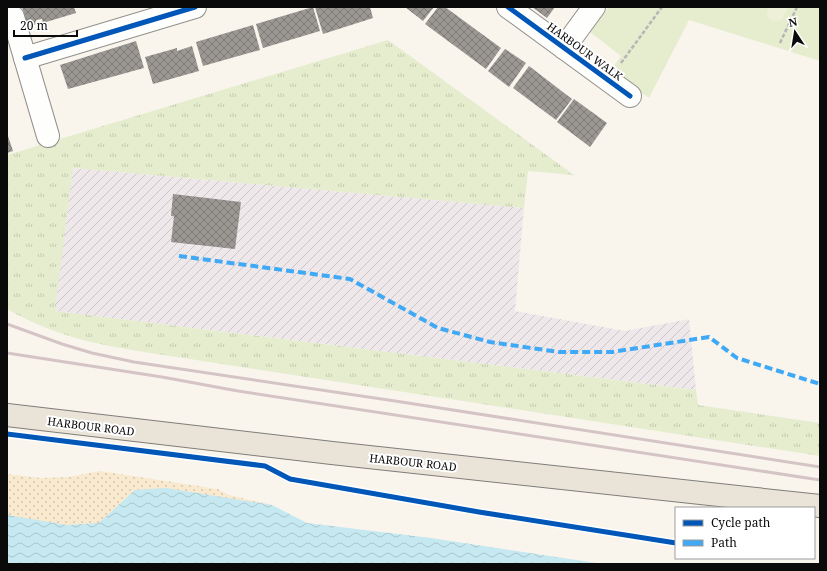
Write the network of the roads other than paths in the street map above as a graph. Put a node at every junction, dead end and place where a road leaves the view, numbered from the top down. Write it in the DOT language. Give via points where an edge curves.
graph roads {
  1 [pos="195,7"];
  2 [pos="508,7"];
  3 [pos="594,7"];
  4 [pos="13,17"];
  5 [pos="564,48"];
  6 [pos="25,58"];
  7 [pos="630,96"];
  8 [pos="48,136"];
  9 [pos="7,415"];
  10 [pos="820,506"];
  1 -- 6 [label="street"];
  2 -- 5 [label="street, HARBOUR WALK"];
  3 -- 5 [label="street"];
  4 -- 6 [label="street"];
  5 -- 7 [label="street, HARBOUR WALK"];
  6 -- 8 [label="street"];
  9 -- 10 [label="main road, HARBOUR ROAD" via="310,451"];
}
